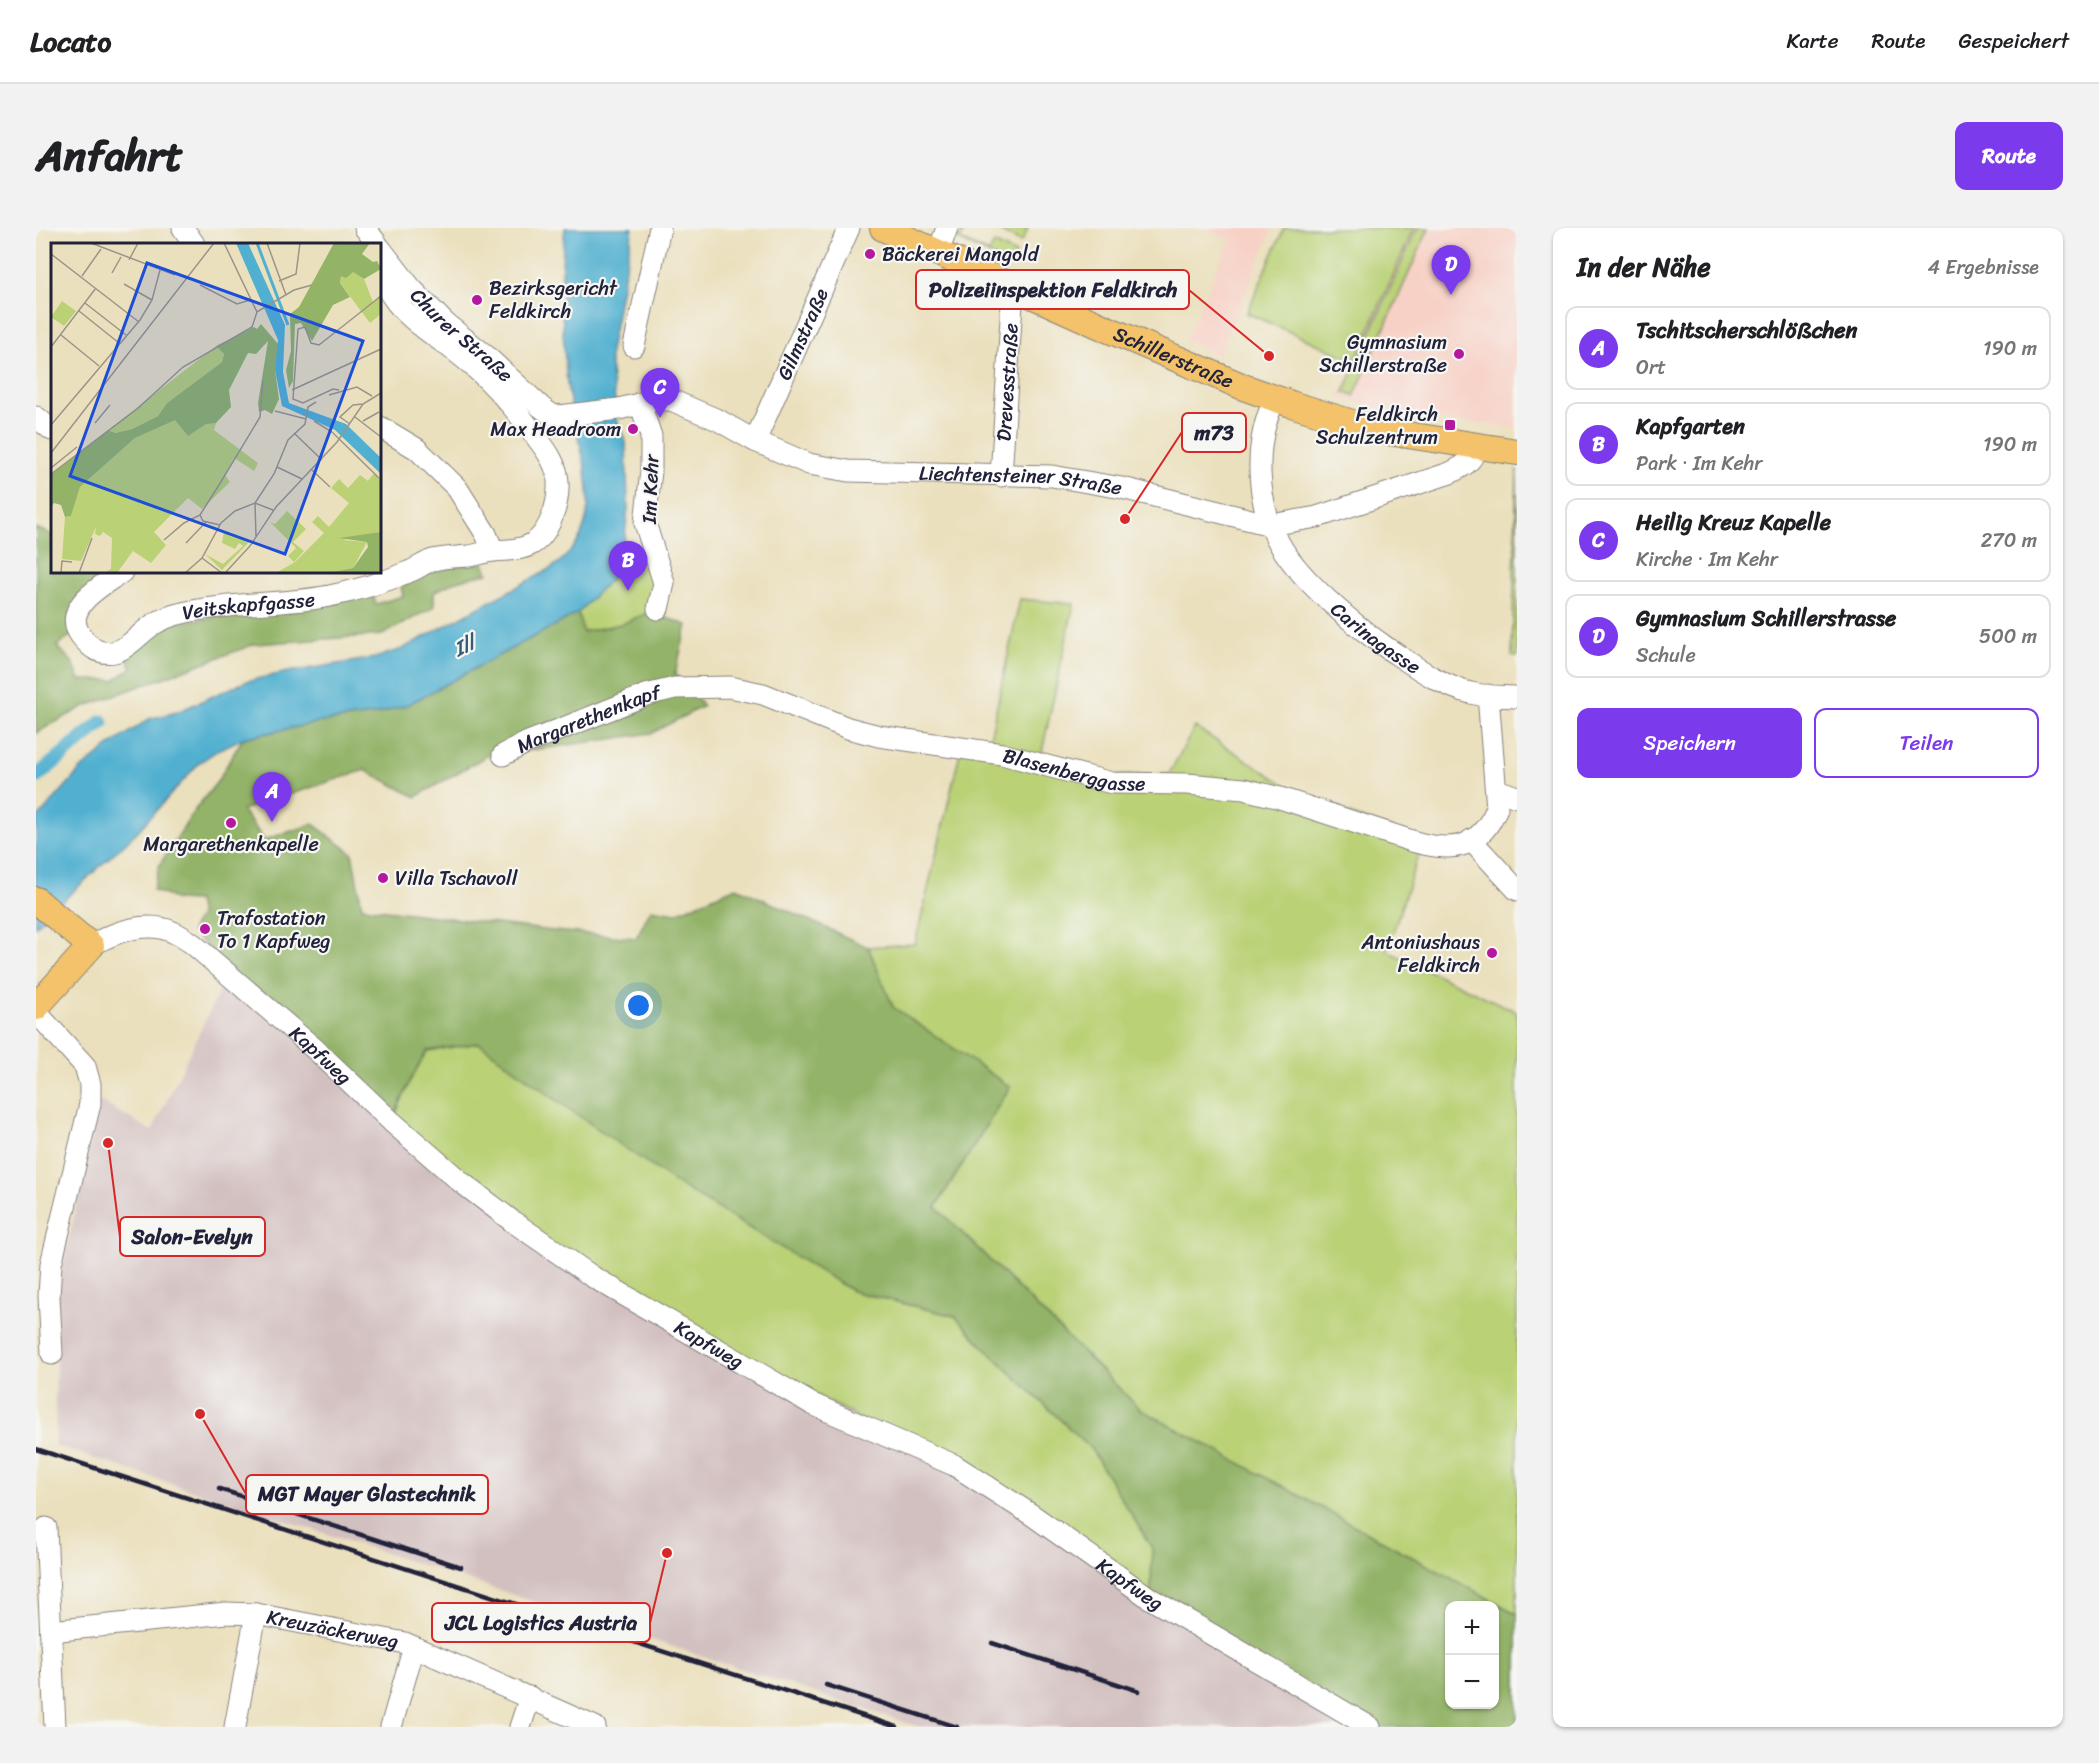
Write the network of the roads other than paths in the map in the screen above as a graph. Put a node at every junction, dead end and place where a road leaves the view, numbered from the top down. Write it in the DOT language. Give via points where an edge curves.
graph roads {
  1 [pos="183,228"];
  2 [pos="365,228"];
  3 [pos="660,228"];
  4 [pos="849,228"];
  5 [pos="883,228"];
  6 [pos="947,228"];
  7 [pos="193,243"];
  8 [pos="376,243"];
  9 [pos="382,251"];
  10 [pos="938,253"];
  11 [pos="1019,290"];
  12 [pos="634,346"];
  13 [pos="1275,399"];
  14 [pos="640,403"];
  15 [pos="559,416"];
  16 [pos="36,417"];
  17 [pos="381,428"];
  18 [pos="51,429"];
  19 [pos="755,441"];
  20 [pos="1477,445"];
  21 [pos="1517,452"];
  22 [pos="1001,476"];
  23 [pos="1270,525"];
  24 [pos="493,551"];
  25 [pos="120,573"];
  26 [pos="658,609"];
  27 [pos="675,688"];
  28 [pos="1488,695"];
  29 [pos="1517,696"];
  30 [pos="503,755"];
  31 [pos="1497,790"];
  32 [pos="1517,797"];
  33 [pos="1471,840"];
  34 [pos="1517,890"];
  35 [pos="36,900"];
  36 [pos="91,946"];
  37 [pos="36,1007"];
  38 [pos="36,1012"];
  39 [pos="52,1354"];
  40 [pos="46,1528"];
  41 [pos="256,1614"];
  42 [pos="51,1631"];
  43 [pos="414,1647"];
  44 [pos="530,1697"];
  45 [pos="591,1726"];
  46 [pos="55,1727"];
  47 [pos="235,1727"];
  48 [pos="391,1727"];
  49 [pos="520,1727"];
  50 [pos="1370,1727"];
  1 -- 7 [label="street"];
  2 -- 8 [label="street, Churer Straße"];
  3 -- 12 [label="street"];
  4 -- 19 [label="street, Gilmstraße"];
  5 -- 10 [label="main road, Schillerstraße"];
  6 -- 10 [label="street"];
  9 -- 15 [label="street, Churer Straße" via="445,323 541,407"];
  9 -- 24 [label="street, Veitskapfgasse" via="381,273 394,301 473,365 505,397 549,454 555,468 556,500 546,530 531,544"];
  10 -- 11 [label="main road, Schillerstraße"];
  11 -- 13 [label="main road, Schillerstraße"];
  11 -- 22 [label="street, Drevesstraße" via="1012,303"];
  13 -- 20 [label="main road, Schillerstraße" via="1375,430"];
  13 -- 23 [label="street, Carinagasse" via="1263,432 1260,469"];
  14 -- 15 [label="street, Liechtensteiner Straße"];
  14 -- 19 [label="street, Liechtensteiner Straße" via="679,403"];
  14 -- 26 [label="street, Im Kehr" via="651,436 645,523 664,583"];
  16 -- 18 [label="street"];
  17 -- 24 [label="street" via="417,449 457,488"];
  19 -- 22 [label="street, Liechtensteiner Straße" via="809,464 848,471"];
  20 -- 21 [label="main road"];
  20 -- 23 [label="street, Liechtensteiner Straße" via="1471,460 1450,473 1317,517"];
  22 -- 23 [label="street, Liechtensteiner Straße" via="1087,480"];
  23 -- 28 [label="street, Carinagasse" via="1282,549 1303,573 1367,634 1439,680"];
  24 -- 25 [label="street, Veitskapfgasse" via="433,560 380,583 332,596 184,613 153,624 123,649 98,651 78,630 77,612 83,600"];
  27 -- 30 [label="street, Margarethenkapf" via="646,694"];
  27 -- 33 [label="street, Blasenberggasse" via="730,687 763,694 848,728 879,736 1002,754 1112,783 1244,789 1437,848 1454,848"];
  28 -- 29 [label="street, Carinagasse"];
  28 -- 31 [label="street, Blasenberggasse"];
  31 -- 32 [label="street"];
  31 -- 33 [label="street, Blasenberggasse" via="1497,808 1490,823"];
  33 -- 34 [label="street"];
  35 -- 36 [label="main road"];
  36 -- 37 [label="main road"];
  36 -- 50 [label="street, Kapfweg" via="108,935 152,927 171,931 194,944 461,1182 593,1277 812,1404 954,1465 1151,1599"];
  38 -- 39 [label="street" via="84,1066 90,1084 90,1104 51,1264"];
  40 -- 42 [label="street"];
  41 -- 42 [label="street, Kreuzäckerweg" via="226,1613"];
  41 -- 43 [label="street, Kreuzäckerweg"];
  41 -- 47 [label="street"];
  42 -- 46 [label="street"];
  43 -- 44 [label="street, Kreuzäckerweg"];
  43 -- 48 [label="street"];
  44 -- 45 [label="street, Kreuzäckerweg"];
  44 -- 49 [label="street"];
}
